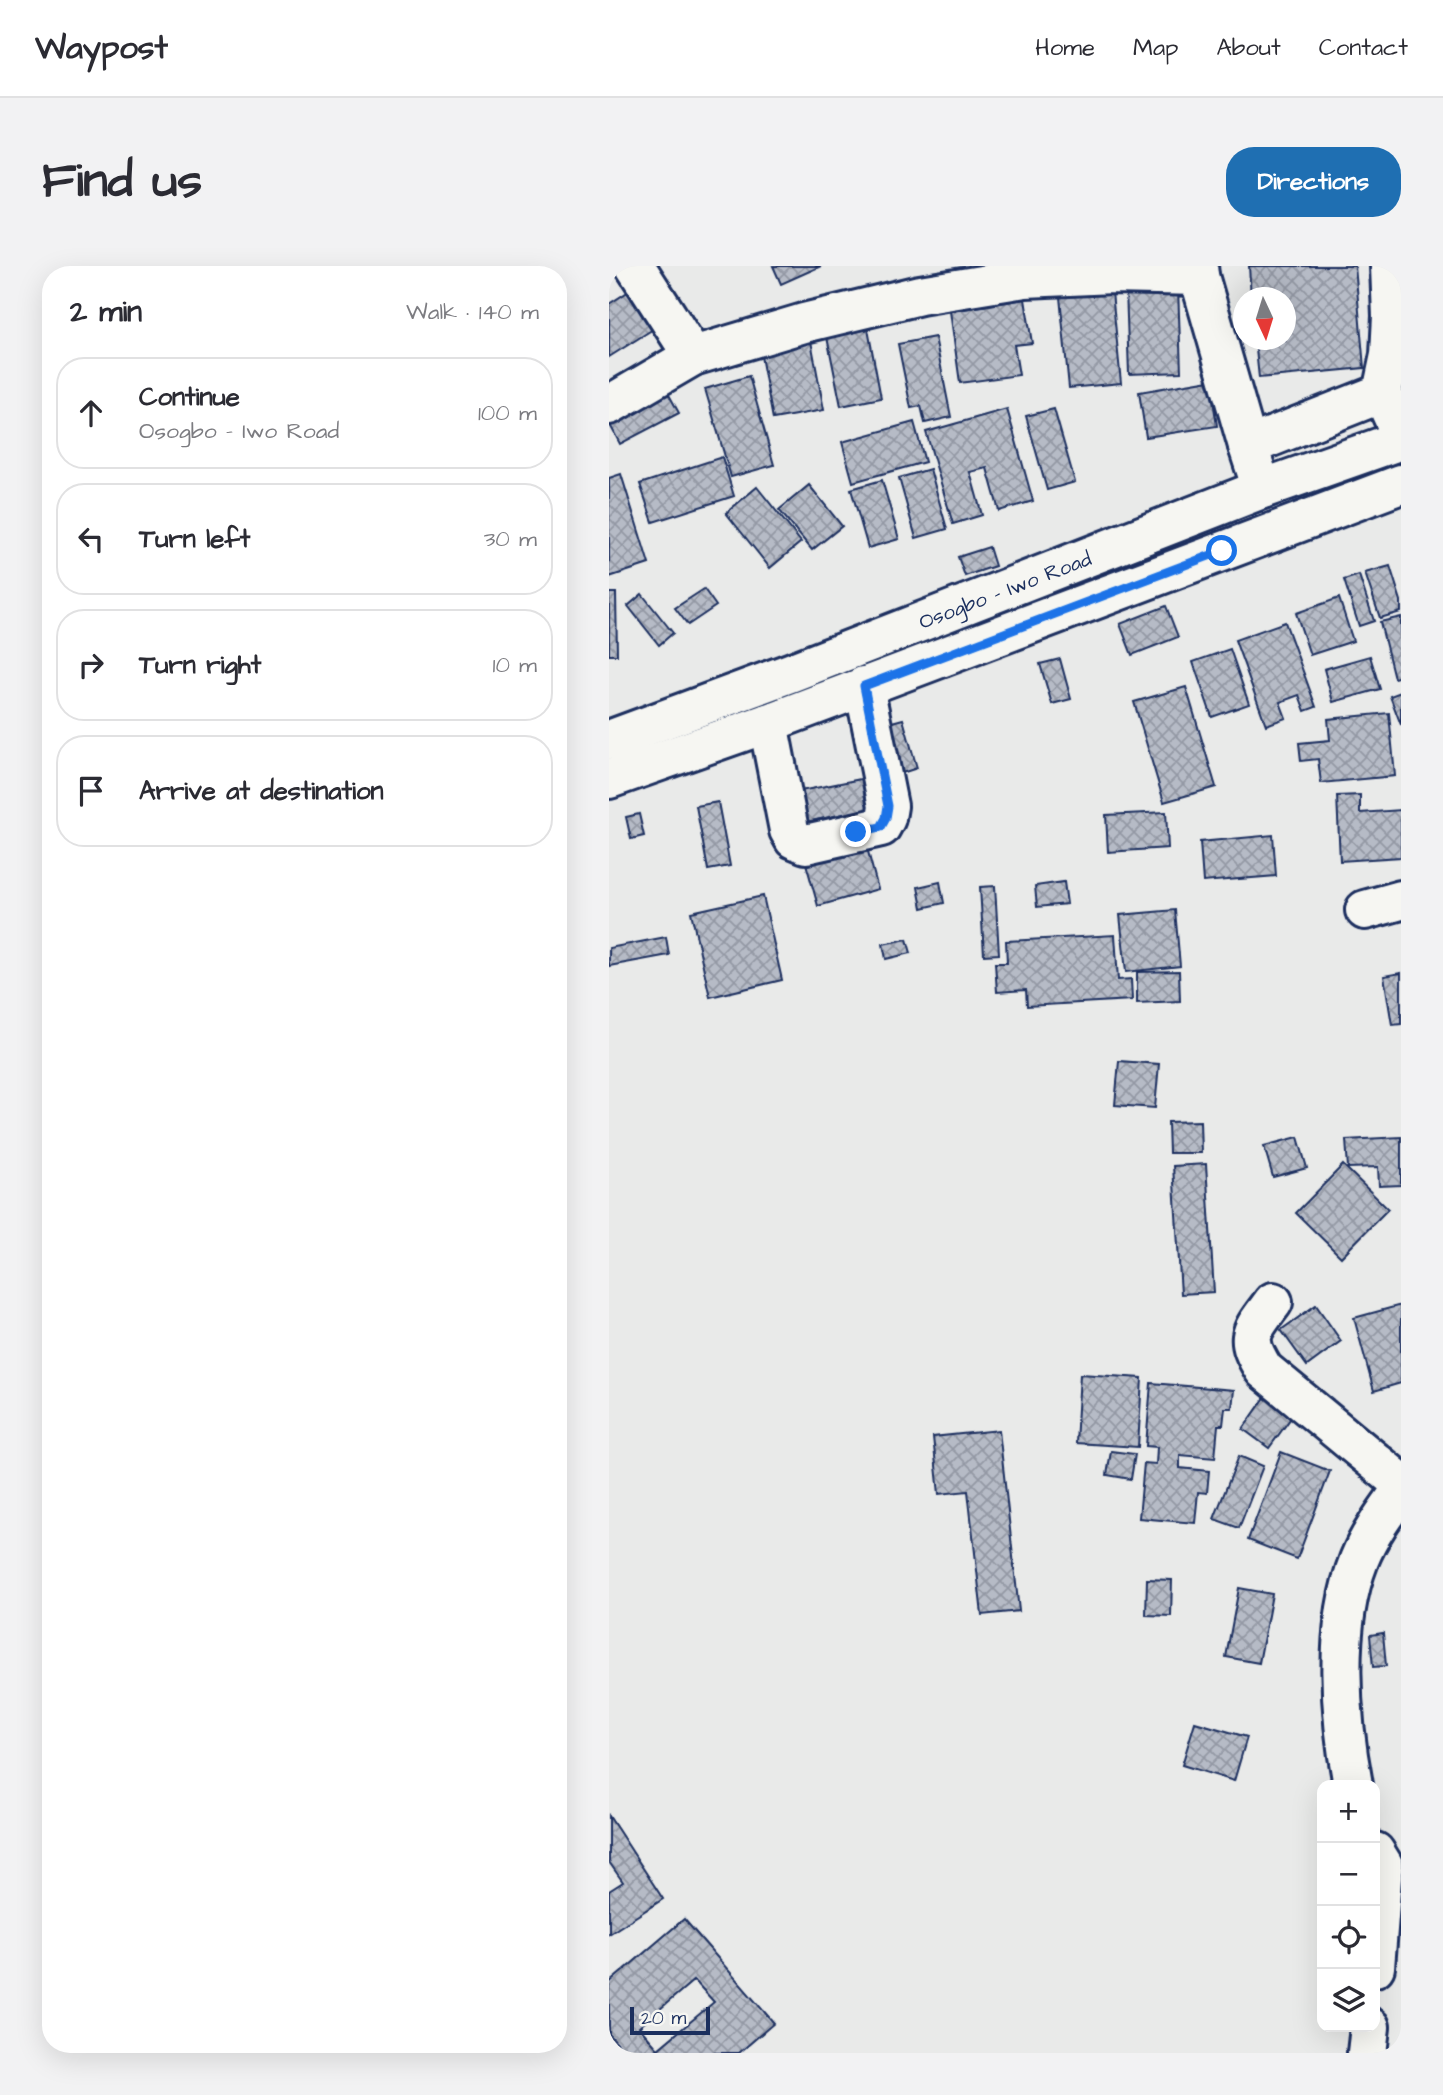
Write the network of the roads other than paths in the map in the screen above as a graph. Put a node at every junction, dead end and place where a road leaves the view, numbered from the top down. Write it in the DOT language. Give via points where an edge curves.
graph roads {
  1 [pos="635,266"];
  2 [pos="1390,266"];
  3 [pos="1198,271"];
  4 [pos="920,281"];
  5 [pos="693,356"];
  6 [pos="1382,393"];
  7 [pos="609,405"];
  8 [pos="1401,435"];
  9 [pos="1401,440"];
  10 [pos="1248,446"];
  11 [pos="1401,484"];
  12 [pos="1262,489"];
  13 [pos="864,686"];
  14 [pos="768,723"];
  15 [pos="609,740"];
  16 [pos="609,779"];
  17 [pos="1272,1302"];
  18 [pos="1401,1483"];
  19 [pos="1401,1491"];
  20 [pos="1352,1780"];
  21 [pos="1386,1860"];
  22 [pos="1380,1918"];
  23 [pos="1369,2032"];
  24 [pos="1367,2053"];
  1 -- 5 [label="street"];
  2 -- 6 [label="street" via="1391,342"];
  3 -- 4 [label="street"];
  3 -- 10 [label="street"];
  4 -- 5 [label="street"];
  5 -- 7 [label="street"];
  6 -- 8 [label="street"];
  6 -- 10 [label="street"];
  9 -- 12 [label="street, Osogbo - Iwo Road"];
  10 -- 12 [label="street"];
  11 -- 13 [label="street, Osogbo - Iwo Road"];
  12 -- 15 [label="street, Osogbo - Iwo Road"];
  13 -- 14 [label="street, Osogbo - Iwo Road"];
  13 -- 14 [label="street" via="888,806 881,827 806,844 794,839"];
  14 -- 16 [label="street, Osogbo - Iwo Road"];
  17 -- 18 [label="street" via="1253,1329 1252,1351 1264,1370"];
  19 -- 20 [label="street" via="1377,1524 1359,1562 1346,1608 1343,1725"];
  21 -- 22 [label="street"];
  23 -- 24 [label="street"];
}
